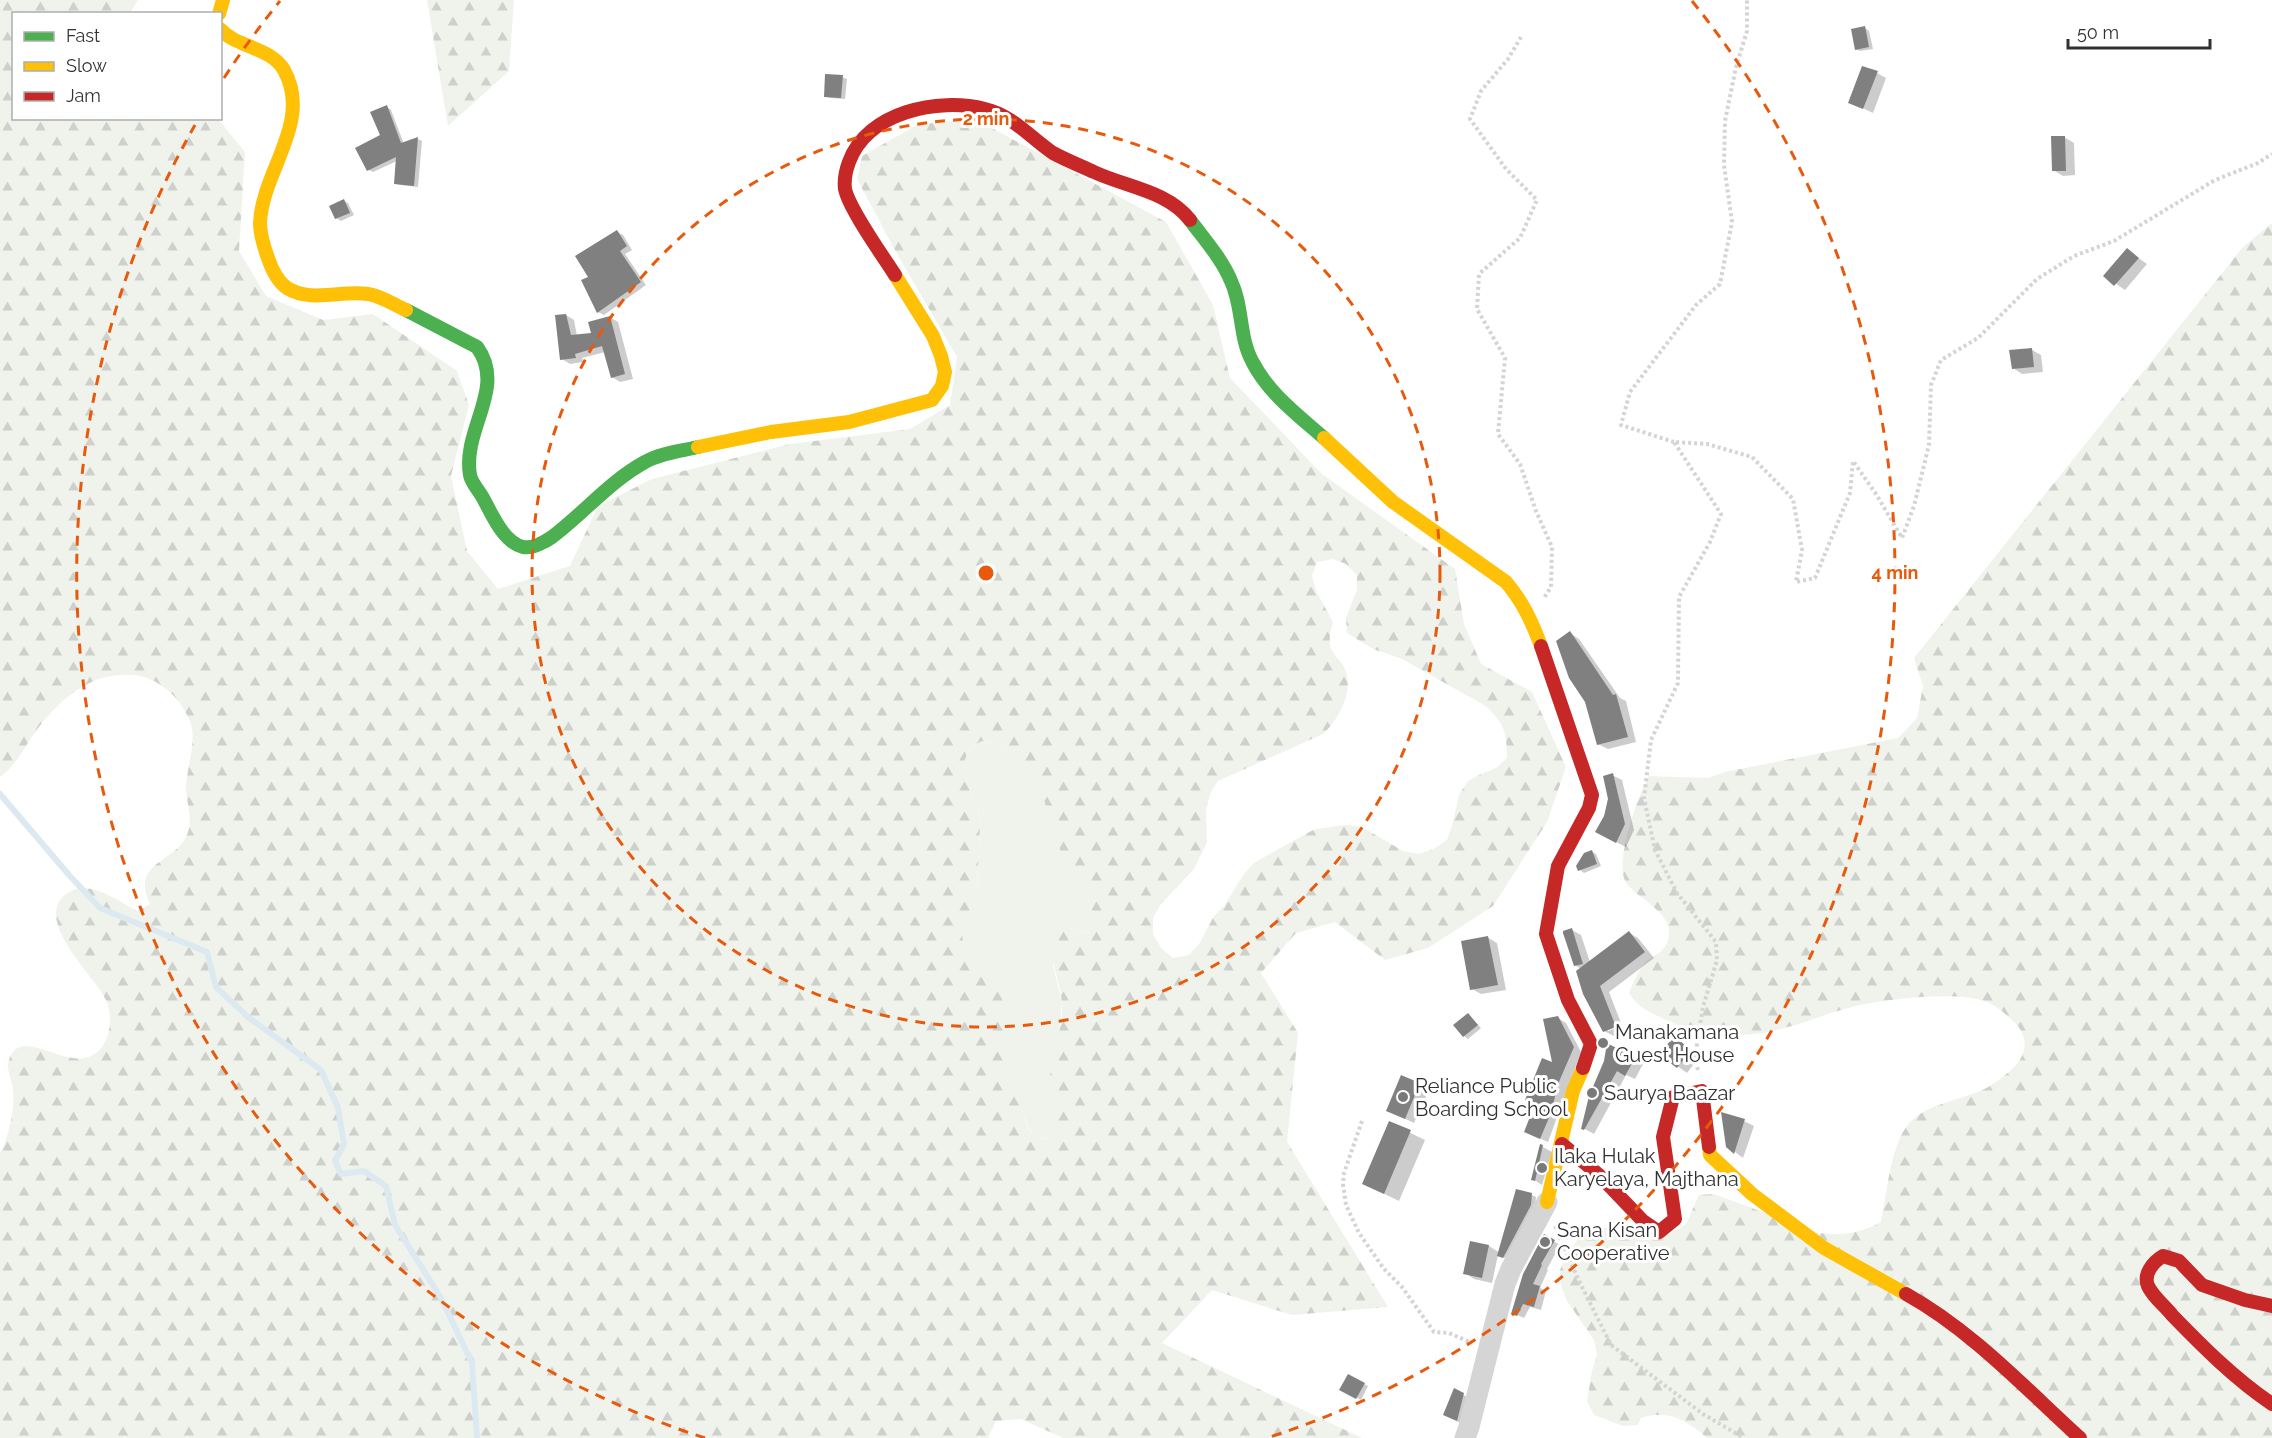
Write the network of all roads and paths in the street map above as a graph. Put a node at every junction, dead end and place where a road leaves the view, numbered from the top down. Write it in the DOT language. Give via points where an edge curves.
graph roads {
  1 [pos="1747,0"];
  2 [pos="222,31"];
  3 [pos="1521,37"];
  4 [pos="2272,153"];
  5 [pos="1674,442"];
  6 [pos="1531,619"];
  7 [pos="1702,1091"];
  8 [pos="1362,1121"];
  9 [pos="1562,1144"];
  10 [pos="1547,1202"];
  11 [pos="2272,1306"];
  12 [pos="1490,1344"];
  13 [pos="2272,1404"];
  14 [pos="1465,1438"];
  15 [pos="1743,1438"];
  16 [pos="2080,1438"];
  1 -- 5 [label="path" via="1747,31 1725,121 1724,165 1732,222 1720,284 1696,305 1630,392 1621,425"];
  2 -- 6 [label="main road" via="276,60 290,84 292,102 284,149 261,217 261,232 274,274 282,284 307,294 363,292 379,297 477,347 489,379 470,448 470,476 501,529 512,542 523,547 542,544 646,461 771,432 849,422 932,400 942,386 945,372 941,356 933,336 850,202 845,188 847,168 862,138 878,124 910,112 966,105 1006,117 1054,153 1100,176 1168,200 1185,213 1232,282 1252,362 1280,400 1393,502 1506,582"];
  3 -- 6 [label="path" via="1481,91 1470,119 1506,169 1537,200 1520,238 1479,274 1477,309 1504,358 1498,434 1520,464 1552,547 1551,587"];
  4 -- 5 [label="path" via="2258,163 2215,180 2114,241 2074,256 2037,279 1978,338 1941,360 1931,385 1929,445 1902,538 1853,461 1850,493 1815,578 1796,582 1802,550 1793,499 1752,457 1707,444"];
  5 -- 7 [label="path" via="1721,514 1679,597 1678,683 1651,740 1644,798 1655,850 1677,893 1716,942 1717,960 1703,1007 1695,1057"];
  6 -- 9 [label="main road" via="1592,795 1558,866 1546,934 1568,1000 1591,1044 1573,1091"];
  7 -- 9 [label="main road" via="1672,1097 1663,1137 1675,1219 1659,1232"];
  7 -- 16 [label="main road" via="1710,1155 1752,1194 1824,1248 1930,1307"];
  8 -- 12 [label="path" via="1343,1184 1347,1206 1359,1233 1434,1332"];
  9 -- 10 [label="main road"];
  10 -- 12 [label="street" via="1511,1269"];
  10 -- 15 [label="path" via="1578,1279 1611,1345 1703,1414"];
  11 -- 13 [label="main road" via="2202,1285 2179,1261 2163,1256 2153,1261 2147,1274 2148,1288 2170,1312 2245,1385"];
  12 -- 14 [label="street"];
}
